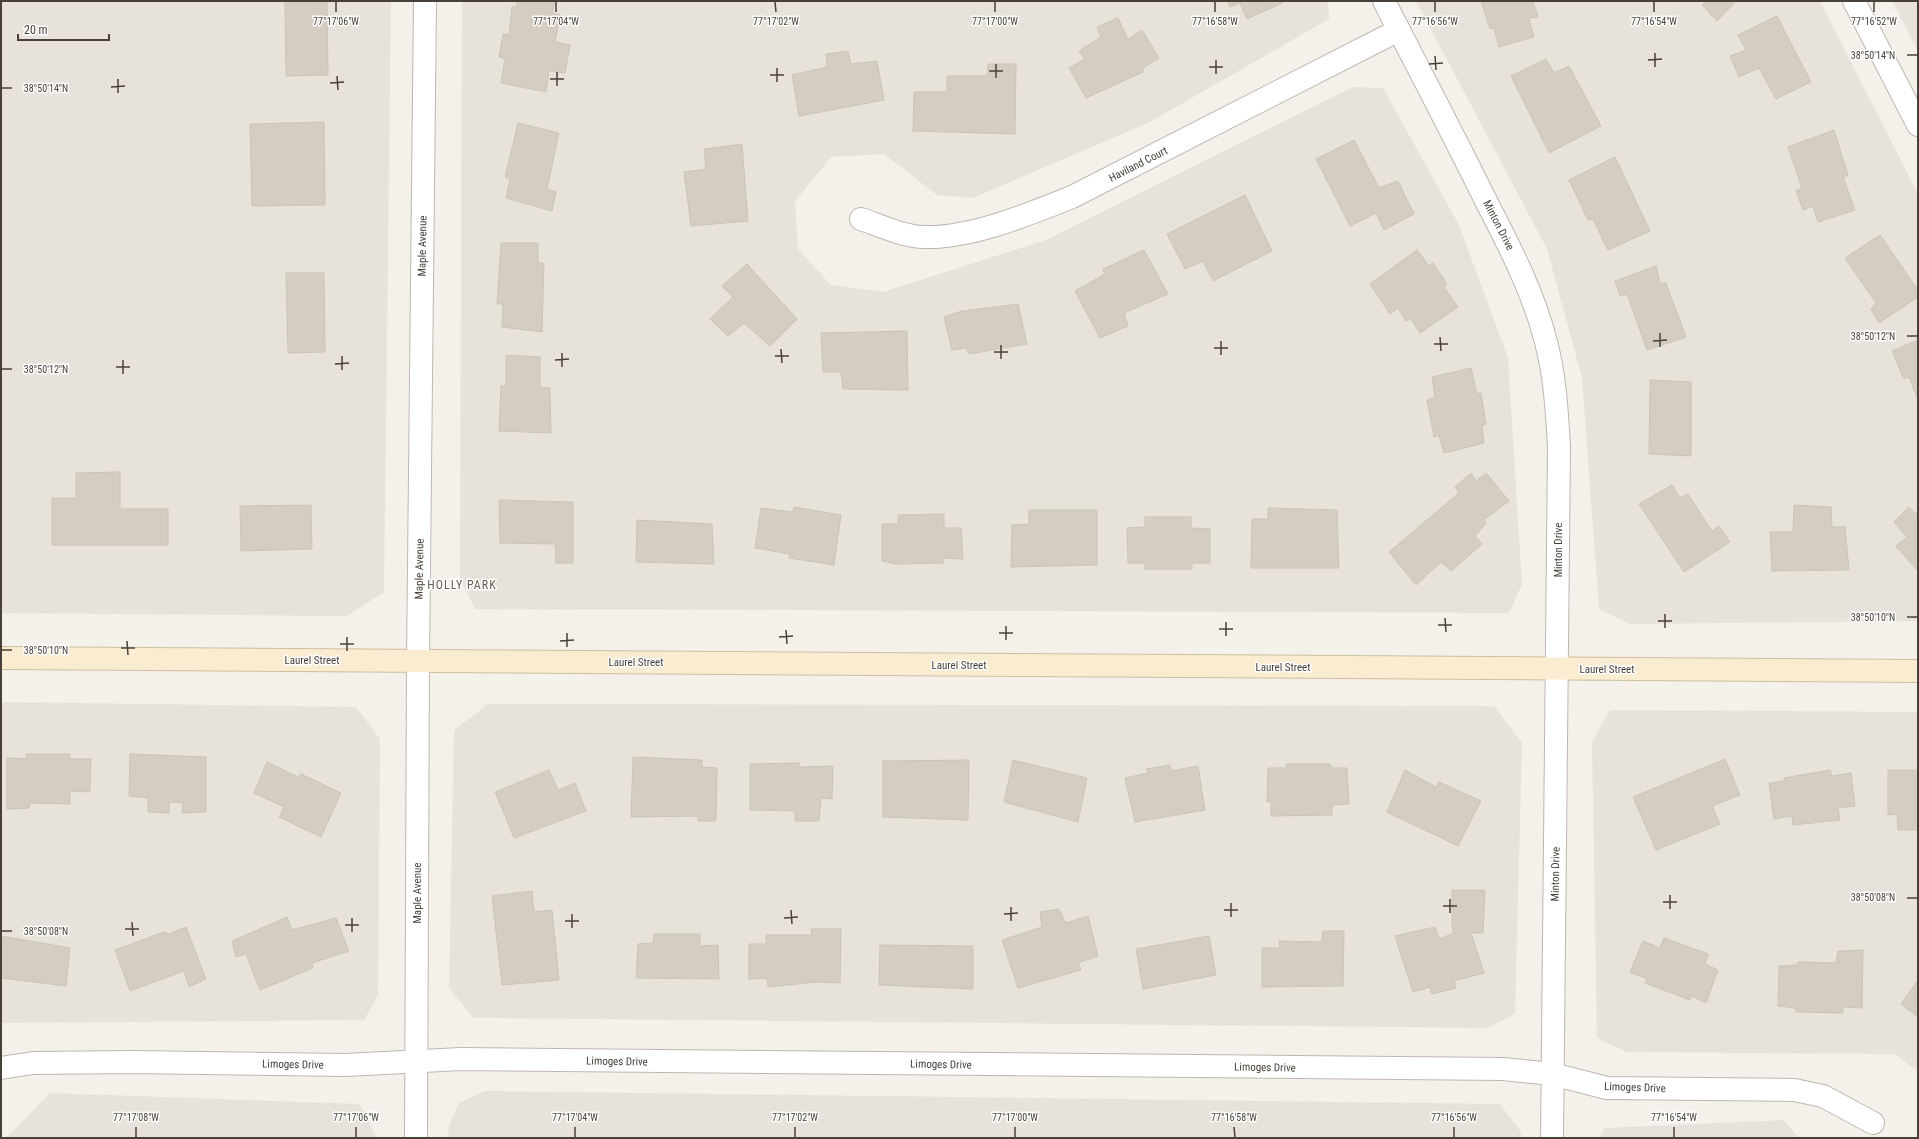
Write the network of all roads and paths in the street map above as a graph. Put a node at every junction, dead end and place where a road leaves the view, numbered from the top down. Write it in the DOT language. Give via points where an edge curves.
graph roads {
  1 [pos="425,1"];
  2 [pos="1384,1"];
  3 [pos="1854,1"];
  4 [pos="1399,30"];
  5 [pos="1918,125"];
  6 [pos="861,219"];
  7 [pos="1,658"];
  8 [pos="418,661"];
  9 [pos="1558,669"];
  10 [pos="1918,671"];
  11 [pos="417,1062"];
  12 [pos="1,1068"];
  13 [pos="1552,1074"];
  14 [pos="1873,1123"];
  15 [pos="416,1138"];
  16 [pos="1552,1138"];
  1 -- 8 [label="street, Maple Avenue"];
  2 -- 4 [label="street, Minton Drive"];
  3 -- 5 [label="street"];
  4 -- 6 [label="street, Haviland Court" via="1072,197 1036,212 980,229 922,237 894,231"];
  4 -- 9 [label="street, Minton Drive" via="1524,275 1546,341 1553,373 1559,447"];
  7 -- 8 [label="street, Laurel Street"];
  8 -- 9 [label="street, Laurel Street"];
  8 -- 11 [label="street, Maple Avenue"];
  9 -- 10 [label="street, Laurel Street"];
  9 -- 13 [label="street, Minton Drive"];
  11 -- 12 [label="street, Limoges Drive" via="346,1065 132,1062 33,1064"];
  11 -- 13 [label="street, Limoges Drive" via="461,1059 1503,1069"];
  11 -- 15 [label="street, Maple Avenue"];
  13 -- 14 [label="street, Limoges Drive" via="1607,1088 1794,1090 1823,1096"];
  13 -- 16 [label="street, Minton Drive"];
}
